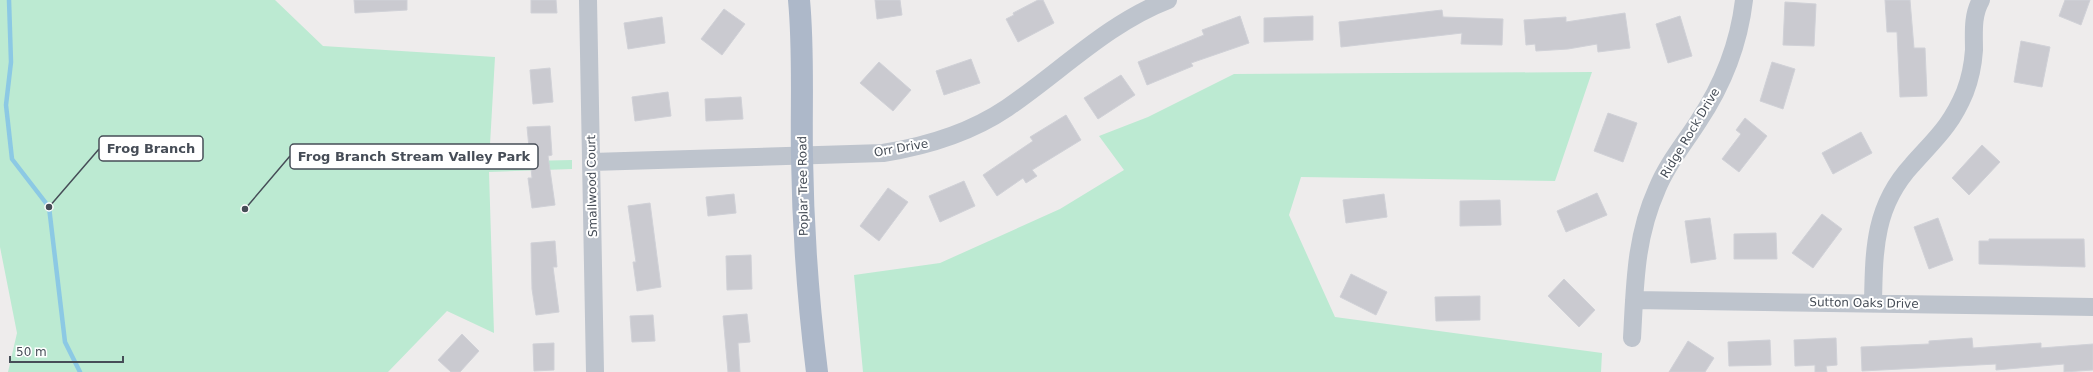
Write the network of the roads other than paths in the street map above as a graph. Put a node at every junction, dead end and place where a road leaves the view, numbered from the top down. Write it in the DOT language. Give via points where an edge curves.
graph roads {
  1 [pos="588,0"];
  2 [pos="799,0"];
  3 [pos="1168,0"];
  4 [pos="1744,0"];
  5 [pos="1981,0"];
  6 [pos="802,156"];
  7 [pos="592,162"];
  8 [pos="1634,300"];
  9 [pos="1873,303"];
  10 [pos="2093,307"];
  11 [pos="1632,338"];
  12 [pos="595,372"];
  13 [pos="817,372"];
  1 -- 7 [label="street, Smallwood Court"];
  2 -- 6 [label="main road, Poplar Tree Road" via="802,39"];
  3 -- 6 [label="street, Orr Drive" via="1114,29 1006,108 954,136 926,145 883,153"];
  4 -- 8 [label="street, Ridge Rock Drive" via="1736,36 1720,82 1675,154 1648,210 1636,259"];
  5 -- 9 [label="street" via="1974,21 1971,68 1959,107 1940,136 1901,179 1883,211 1875,245"];
  6 -- 7 [label="street, Orr Drive"];
  6 -- 13 [label="main road, Poplar Tree Road" via="807,291"];
  7 -- 12 [label="street, Smallwood Court"];
  8 -- 9 [label="street, Sutton Oaks Drive"];
  8 -- 11 [label="street, Ridge Rock Drive"];
  9 -- 10 [label="street, Sutton Oaks Drive"];
}
